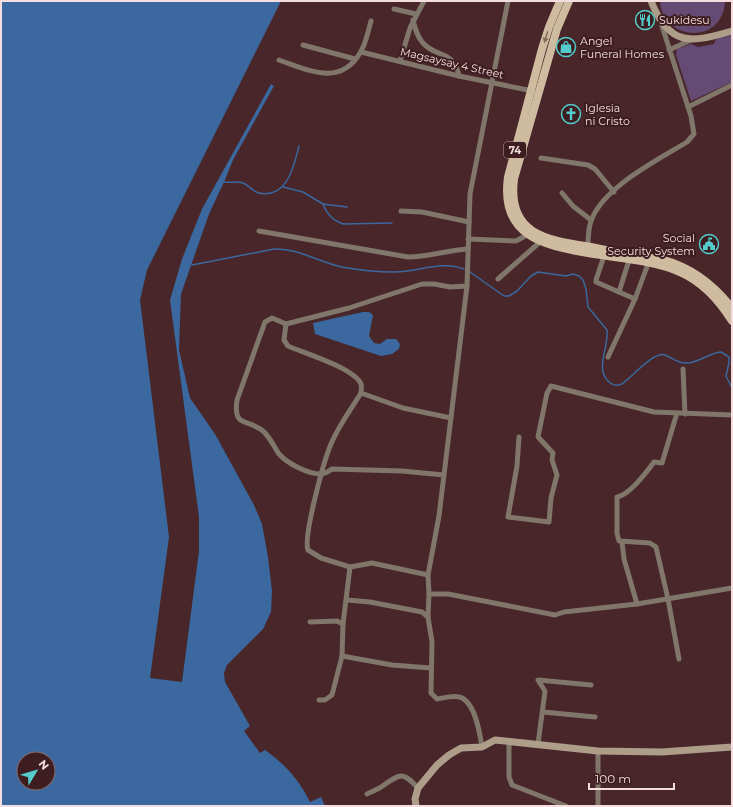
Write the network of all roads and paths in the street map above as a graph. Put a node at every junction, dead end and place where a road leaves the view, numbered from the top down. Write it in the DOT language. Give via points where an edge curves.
graph roads {
  1 [pos="424,1"];
  2 [pos="508,1"];
  3 [pos="560,1"];
  4 [pos="569,1"];
  5 [pos="651,1"];
  6 [pos="394,9"];
  7 [pos="416,14"];
  8 [pos="413,20"];
  9 [pos="661,20"];
  10 [pos="371,21"];
  11 [pos="732,31"];
  12 [pos="691,40"];
  13 [pos="303,45"];
  14 [pos="668,50"];
  15 [pos="361,52"];
  16 [pos="356,59"];
  17 [pos="279,60"];
  18 [pos="400,61"];
  19 [pos="459,76"];
  20 [pos="492,82"];
  21 [pos="732,85"];
  22 [pos="535,91"];
  23 [pos="688,107"];
  24 [pos="541,158"];
  25 [pos="614,192"];
  26 [pos="562,193"];
  27 [pos="401,211"];
  28 [pos="591,220"];
  29 [pos="469,222"];
  30 [pos="259,231"];
  31 [pos="527,235"];
  32 [pos="468,239"];
  33 [pos="540,242"];
  34 [pos="468,249"];
  35 [pos="588,250"];
  36 [pos="604,256"];
  37 [pos="630,257"];
  38 [pos="648,264"];
  39 [pos="688,272"];
  40 [pos="498,279"];
  41 [pos="467,286"];
  42 [pos="619,292"];
  43 [pos="635,299"];
  44 [pos="730,310"];
  45 [pos="732,321"];
  46 [pos="286,324"];
  47 [pos="608,357"];
  48 [pos="683,369"];
  49 [pos="361,394"];
  50 [pos="676,413"];
  51 [pos="685,414"];
  52 [pos="732,415"];
  53 [pos="451,418"];
  54 [pos="519,437"];
  55 [pos="322,474"];
  56 [pos="444,475"];
  57 [pos="622,542"];
  58 [pos="350,567"];
  59 [pos="428,575"];
  60 [pos="732,588"];
  61 [pos="429,594"];
  62 [pos="668,599"];
  63 [pos="347,600"];
  64 [pos="637,604"];
  65 [pos="428,617"];
  66 [pos="310,622"];
  67 [pos="343,624"];
  68 [pos="342,656"];
  69 [pos="679,659"];
  70 [pos="431,668"];
  71 [pos="591,684"];
  72 [pos="319,700"];
  73 [pos="543,712"];
  74 [pos="595,717"];
  75 [pos="509,742"];
  76 [pos="538,744"];
  77 [pos="482,746"];
  78 [pos="732,747"];
  79 [pos="598,751"];
  80 [pos="418,788"];
  81 [pos="367,794"];
  82 [pos="416,806"];
  83 [pos="566,806"];
  84 [pos="598,806"];
  1 -- 7 [label="street"];
  2 -- 20 [label="street"];
  3 -- 22 [label="main road, 74, one-way" via="549,27"];
  4 -- 22 [label="main road, 74"];
  5 -- 9 [label="street"];
  6 -- 7 [label="street"];
  7 -- 8 [label="street"];
  8 -- 18 [label="street"];
  8 -- 19 [label="street" via="416,33 423,43 449,58"];
  9 -- 12 [label="street" via="674,34"];
  9 -- 14 [label="street"];
  10 -- 15 [label="street"];
  11 -- 12 [label="street"];
  12 -- 14 [label="street"];
  13 -- 16 [label="street"];
  14 -- 23 [label="street"];
  15 -- 16 [label="street"];
  15 -- 18 [label="street, Magsaysay 4 Street"];
  16 -- 17 [label="street" via="340,72 331,74"];
  18 -- 19 [label="street, Magsaysay 4 Street"];
  19 -- 20 [label="street, Magsaysay 4 Street"];
  20 -- 22 [label="street, Magsaysay 4 Street"];
  20 -- 29 [label="street" via="473,173"];
  21 -- 23 [label="street"];
  22 -- 31 [label="main road, 74" via="508,177 506,193 514,221"];
  22 -- 35 [label="main road, 74" via="514,179 512,193 515,210 536,234"];
  23 -- 25 [label="street" via="694,127 692,138 635,175"];
  24 -- 25 [label="street" via="588,165 595,169"];
  25 -- 28 [label="street" via="601,204"];
  26 -- 28 [label="street" via="573,206"];
  27 -- 29 [label="street" via="422,212"];
  28 -- 35 [label="street"];
  29 -- 32 [label="street"];
  30 -- 34 [label="street" via="408,257"];
  31 -- 32 [label="street" via="516,241"];
  31 -- 33 [label="main road, 74"];
  32 -- 34 [label="street"];
  33 -- 35 [label="main road, 74"];
  33 -- 40 [label="street"];
  34 -- 41 [label="street"];
  35 -- 36 [label="main road, 74"];
  35 -- 37 [label="main road, 74"];
  36 -- 37 [label="main road, 74"];
  36 -- 42 [label="street" via="596,281"];
  37 -- 38 [label="main road, 74"];
  37 -- 39 [label="main road, 74" via="671,262"];
  37 -- 42 [label="street"];
  38 -- 39 [label="main road, 74"];
  38 -- 43 [label="street"];
  39 -- 44 [label="main road, 74" via="710,283"];
  41 -- 46 [label="street" via="422,284 349,308"];
  41 -- 53 [label="street"];
  42 -- 43 [label="street"];
  43 -- 47 [label="street"];
  44 -- 45 [label="main road, 74"];
  46 -- 49 [label="street" via="284,340 288,346 347,370 362,385"];
  46 -- 55 [label="street" via="272,318 265,322 237,400 237,416 241,421 262,431 280,455 306,471"];
  48 -- 51 [label="street"];
  49 -- 53 [label="street" via="403,408"];
  49 -- 55 [label="street" via="335,436"];
  50 -- 51 [label="street"];
  50 -- 54 [label="street" via="654,412 551,386 547,393 538,437 553,453 552,460 557,475 551,498 549,522 508,518 518,466"];
  50 -- 57 [label="street" via="662,463 654,462 630,491 624,496 617,497 617,533 619,541"];
  51 -- 52 [label="street"];
  53 -- 56 [label="street"];
  55 -- 56 [label="street" via="332,469"];
  55 -- 58 [label="street" via="307,547 321,558"];
  56 -- 59 [label="street"];
  57 -- 62 [label="street" via="650,543 656,547"];
  57 -- 64 [label="street" via="624,559"];
  58 -- 59 [label="street" via="372,563"];
  58 -- 63 [label="street"];
  59 -- 61 [label="street"];
  60 -- 62 [label="street"];
  61 -- 64 [label="street" via="448,594 555,615"];
  61 -- 65 [label="street"];
  62 -- 64 [label="street"];
  62 -- 69 [label="street"];
  63 -- 65 [label="street" via="422,612"];
  63 -- 67 [label="street"];
  65 -- 70 [label="street" via="432,642"];
  66 -- 67 [label="street" via="337,621"];
  67 -- 68 [label="street"];
  68 -- 70 [label="street" via="392,665"];
  68 -- 72 [label="street" via="332,695 325,700"];
  70 -- 77 [label="street" via="430,690 433,697 437,699 459,696 465,699 478,724"];
  71 -- 73 [label="street" via="538,680 545,691"];
  73 -- 74 [label="street"];
  73 -- 76 [label="street"];
  75 -- 76 [label="street"];
  75 -- 77 [label="street" via="495,740"];
  75 -- 83 [label="street" via="509,777 512,785"];
  76 -- 79 [label="street"];
  77 -- 80 [label="street" via="461,748 449,755"];
  78 -- 79 [label="street" via="662,752"];
  79 -- 84 [label="street"];
  80 -- 81 [label="street" via="406,776 401,775"];
  80 -- 82 [label="street"];
}
